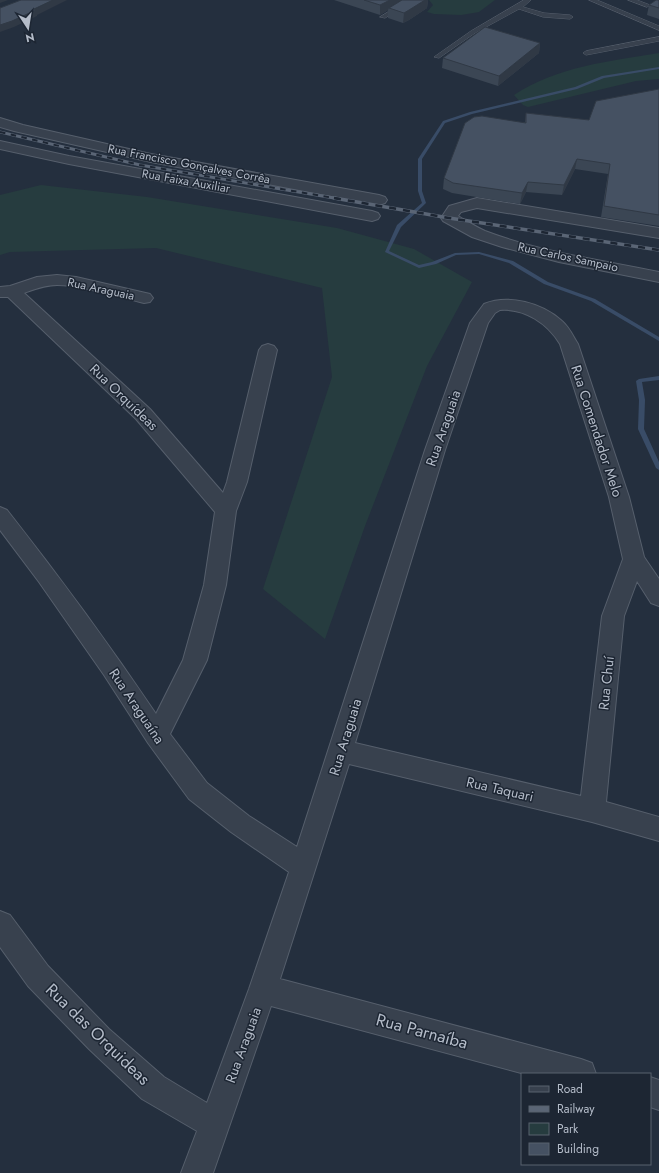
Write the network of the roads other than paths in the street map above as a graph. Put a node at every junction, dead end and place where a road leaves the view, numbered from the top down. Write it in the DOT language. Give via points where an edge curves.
graph roads {
  1 [pos="412,0"];
  2 [pos="528,0"];
  3 [pos="592,0"];
  4 [pos="632,0"];
  5 [pos="647,5"];
  6 [pos="518,7"];
  7 [pos="383,17"];
  8 [pos="570,17"];
  9 [pos="659,28"];
  10 [pos="659,39"];
  11 [pos="586,53"];
  12 [pos="437,57"];
  13 [pos="0,122"];
  14 [pos="5,143"];
  15 [pos="379,200"];
  16 [pos="372,216"];
  17 [pos="659,233"];
  18 [pos="659,277"];
  19 [pos="6,291"];
  20 [pos="144,298"];
  21 [pos="496,305"];
  22 [pos="268,350"];
  23 [pos="226,511"];
  24 [pos="0,515"];
  25 [pos="634,559"];
  26 [pos="659,597"];
  27 [pos="157,736"];
  28 [pos="340,752"];
  29 [pos="592,810"];
  30 [pos="659,829"];
  31 [pos="304,868"];
  32 [pos="0,924"];
  33 [pos="263,989"];
  34 [pos="577,1073"];
  35 [pos="214,1124"];
  36 [pos="197,1173"];
  1 -- 7 [label="lane"];
  2 -- 6 [label="lane"];
  3 -- 9 [label="lane"];
  4 -- 5 [label="lane"];
  6 -- 8 [label="lane" via="543,14"];
  6 -- 12 [label="lane" via="473,32"];
  10 -- 11 [label="lane"];
  13 -- 15 [label="street, Rua Francisco Gonçalves Corrêa" via="151,158"];
  14 -- 16 [label="street, Rua Faixa Auxiliar" via="69,160"];
  17 -- 18 [label="street, Rua Carlos Sampaio" via="477,203 455,209 448,218 478,234 508,244"];
  19 -- 20 [label="street, Rua Araguaia" via="37,282 58,280"];
  19 -- 23 [label="street, Rua Orquídeas" via="143,414"];
  21 -- 25 [label="street, Rua Comendador Melo" via="522,307 538,313 553,322 569,344 619,497"];
  21 -- 28 [label="street, Rua Araguaia" via="489,309 479,323 438,443"];
  22 -- 23 [label="street" via="237,482"];
  23 -- 27 [label="street" via="215,585 195,660"];
  24 -- 27 [label="street, Rua Araguaína" via="47,576"];
  25 -- 26 [label="street, Rua Comendador Melo"];
  25 -- 29 [label="street, Rua Chuí" via="613,616"];
  27 -- 31 [label="street, Rua Araguaína" via="198,791 240,824"];
  28 -- 29 [label="street, Rua Taquari"];
  28 -- 31 [label="street, Rua Araguaia"];
  29 -- 30 [label="street, Rua Taquari"];
  31 -- 33 [label="street, Rua Araguaia"];
  32 -- 35 [label="street, Rua das Orquideas" via="38,976 98,1039 153,1088"];
  33 -- 34 [label="street, Rua Parnaíba"];
  33 -- 35 [label="street, Rua Araguaia"];
  35 -- 36 [label="street, Rua Araguaia"];
}
